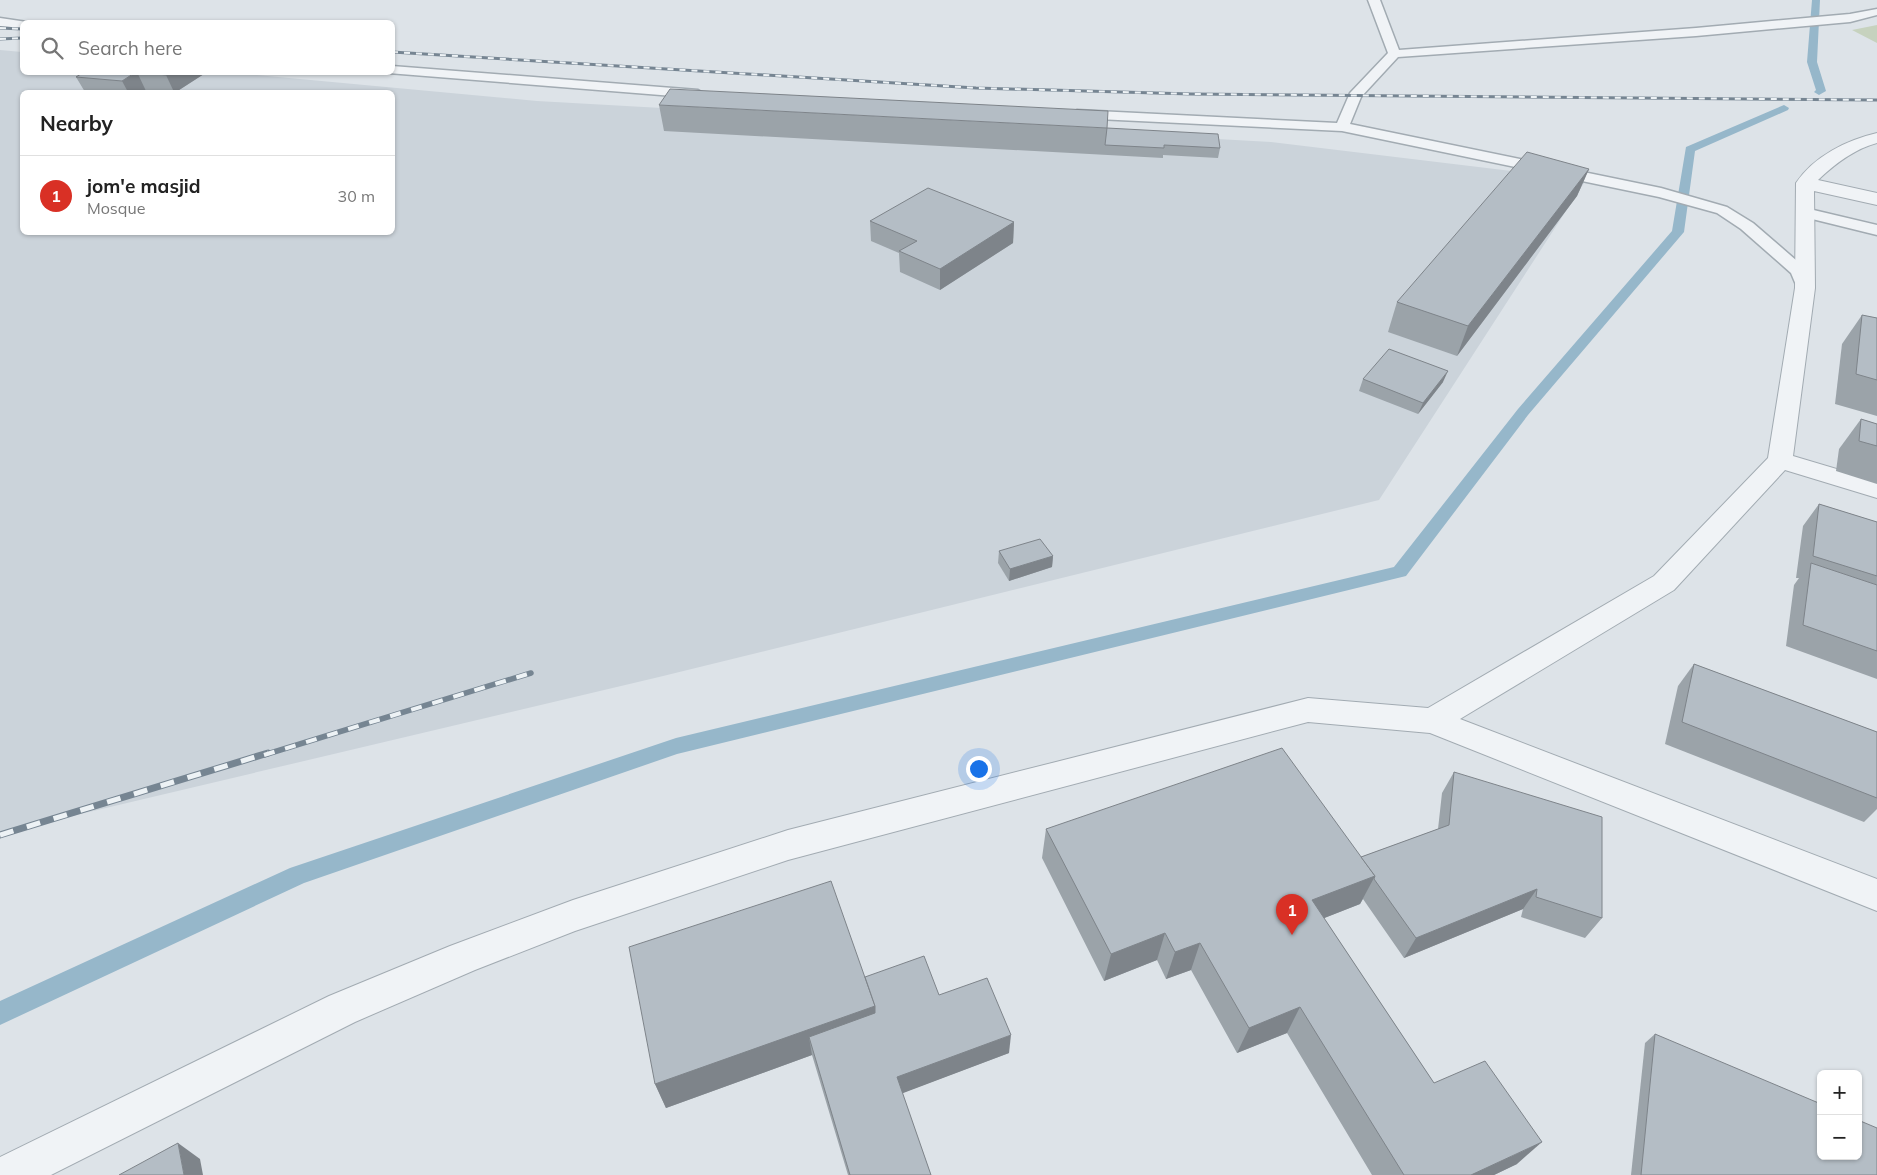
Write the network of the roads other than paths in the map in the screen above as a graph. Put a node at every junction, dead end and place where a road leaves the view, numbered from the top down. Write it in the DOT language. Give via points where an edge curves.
graph roads {
  1 [pos="1374,0"];
  2 [pos="1877,12"];
  3 [pos="0,22"];
  4 [pos="20,24"];
  5 [pos="1394,54"];
  6 [pos="395,70"];
  7 [pos="716,96"];
  8 [pos="1063,113"];
  9 [pos="1342,127"];
  10 [pos="1877,138"];
  11 [pos="1805,183"];
  12 [pos="1877,199"];
  13 [pos="1805,213"];
  14 [pos="1877,230"];
  15 [pos="1804,288"];
  16 [pos="1780,460"];
  17 [pos="1877,490"];
  18 [pos="1432,721"];
  19 [pos="1877,895"];
  20 [pos="8,1175"];
  1 -- 5 [label="lane"];
  2 -- 5 [label="lane" via="1850,18 1696,32"];
  3 -- 4 [label="lane"];
  5 -- 9 [label="lane" via="1355,96"];
  6 -- 7 [label="lane"];
  8 -- 9 [label="lane"];
  9 -- 15 [label="lane" via="1665,194 1722,210 1769,244 1798,271"];
  10 -- 11 [label="street" via="1861,141 1822,164"];
  11 -- 12 [label="street"];
  11 -- 13 [label="street"];
  13 -- 14 [label="lane"];
  13 -- 15 [label="street"];
  15 -- 16 [label="street"];
  16 -- 17 [label="street"];
  16 -- 18 [label="street" via="1664,583"];
  18 -- 19 [label="street"];
  18 -- 20 [label="street" via="1308,710 788,845 573,916 342,1009"];
}
